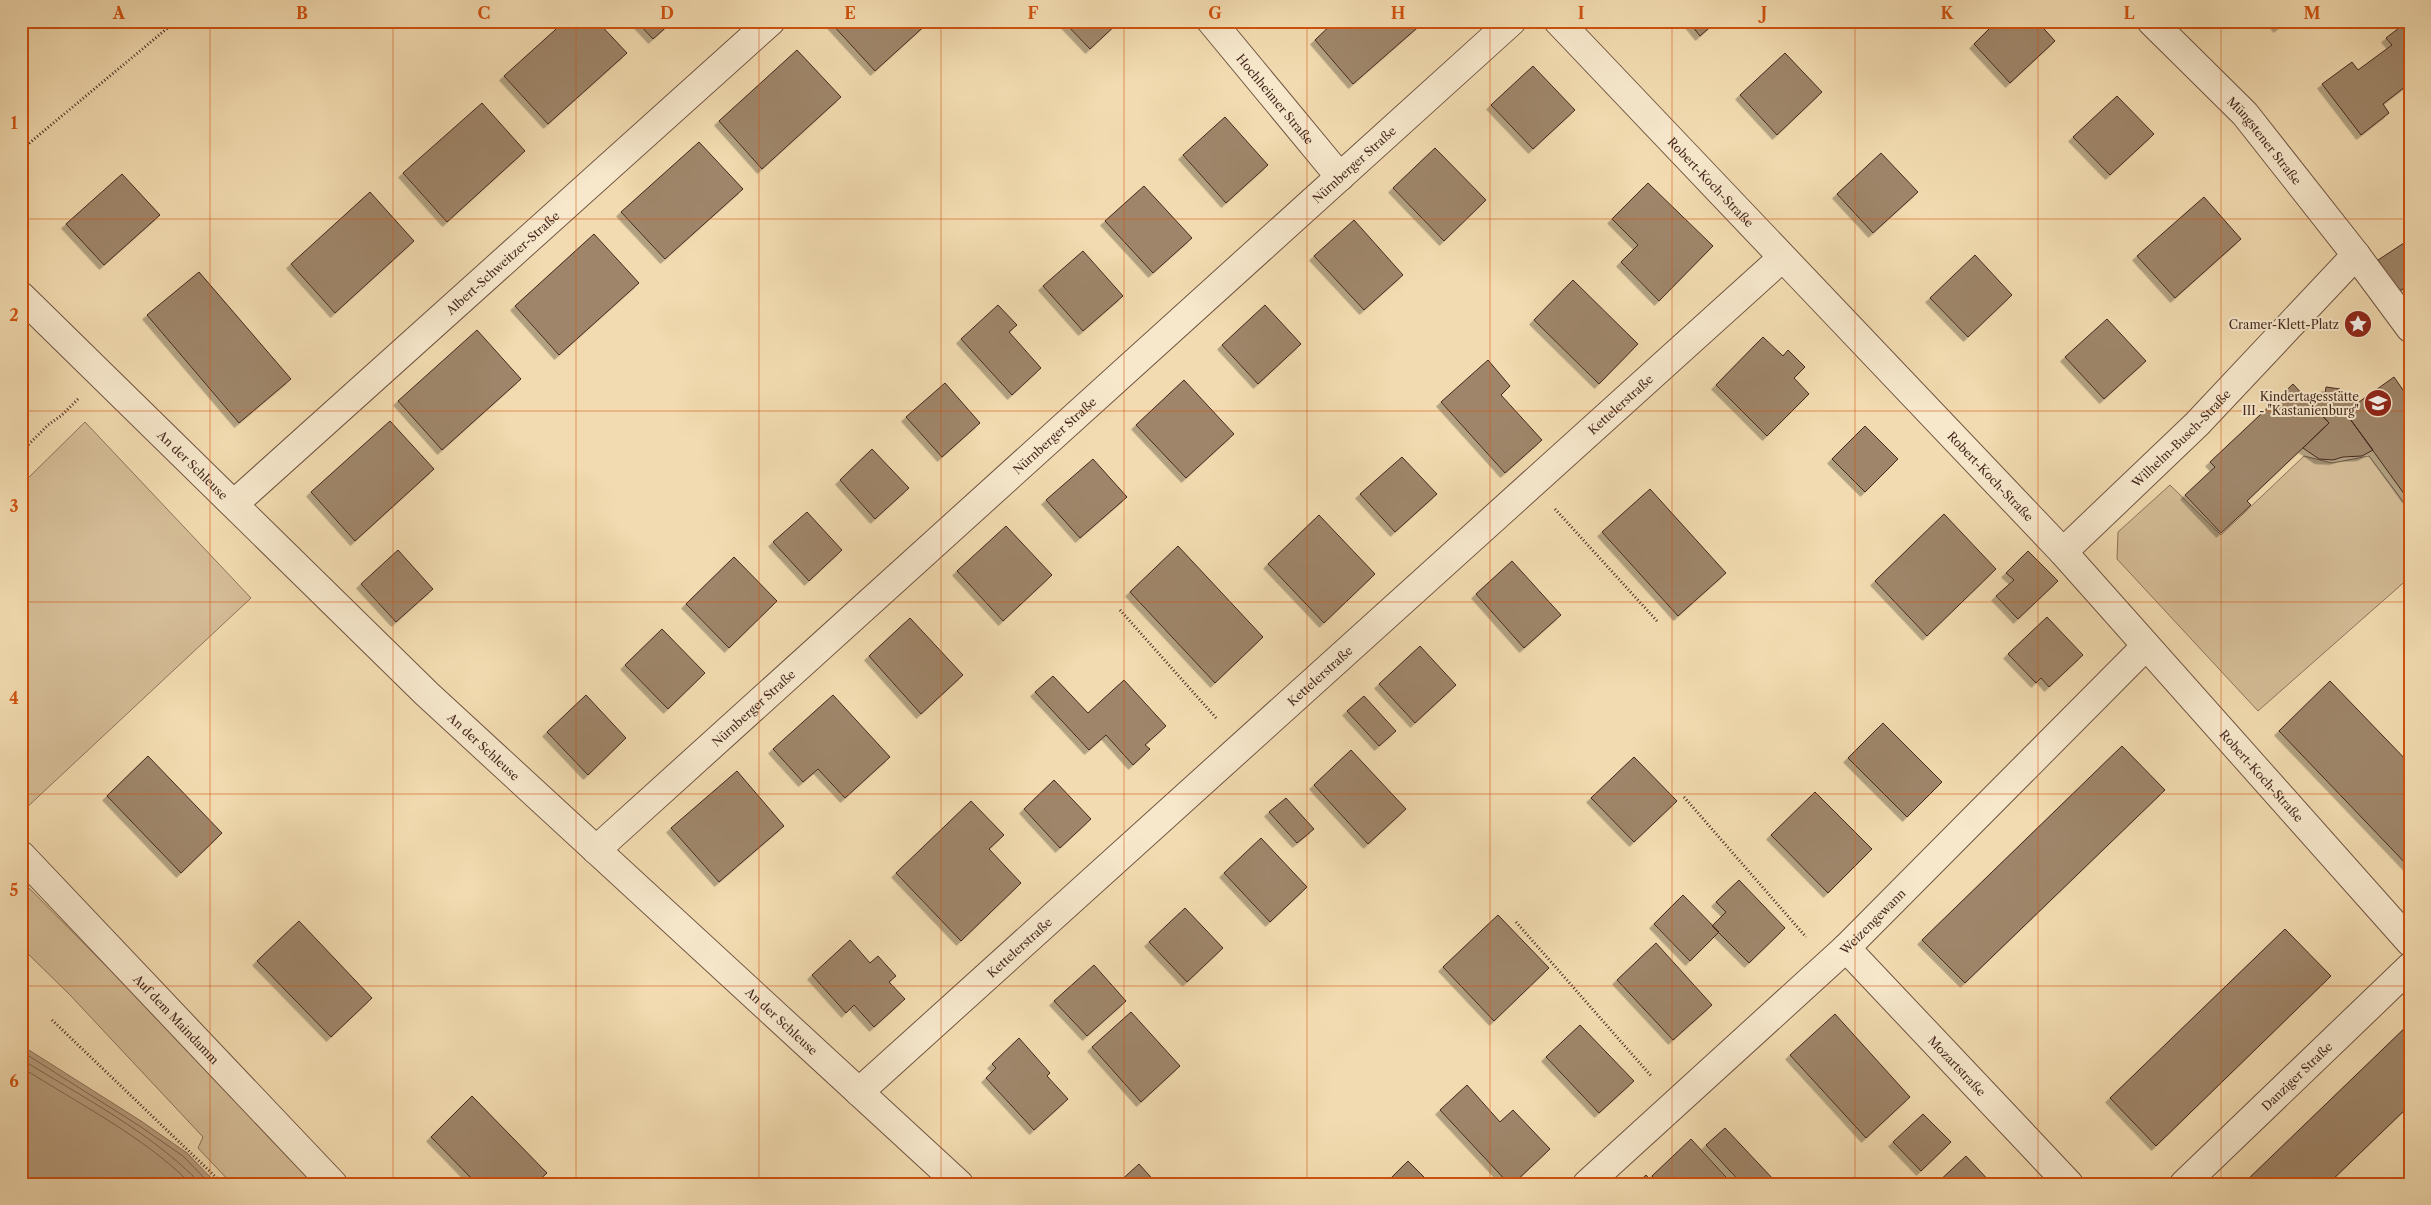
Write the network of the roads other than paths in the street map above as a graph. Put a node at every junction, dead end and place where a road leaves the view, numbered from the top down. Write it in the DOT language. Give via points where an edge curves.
graph roads {
  1 [pos="771,21"];
  2 [pos="1211,21"];
  3 [pos="1512,21"];
  4 [pos="1558,21"];
  5 [pos="2151,21"];
  6 [pos="1340,177"];
  7 [pos="1782,258"];
  8 [pos="2362,262"];
  9 [pos="21,296"];
  10 [pos="2408,324"];
  11 [pos="234,504"];
  12 [pos="2063,552"];
  13 [pos="2146,646"];
  14 [pos="596,850"];
  15 [pos="21,855"];
  16 [pos="2410,942"];
  17 [pos="1838,956"];
  18 [pos="2410,967"];
  19 [pos="859,1092"];
  20 [pos="333,1184"];
  21 [pos="959,1184"];
  22 [pos="1587,1184"];
  23 [pos="2069,1184"];
  24 [pos="2184,1184"];
  1 -- 11 [label="street, Albert-Schweitzer-Straße"];
  2 -- 6 [label="street, Hochheimer Straße"];
  3 -- 6 [label="street, Nürnberger Straße"];
  4 -- 7 [label="street, Robert-Koch-Straße"];
  5 -- 8 [label="street, Müngstener Straße" via="2245,114"];
  6 -- 14 [label="street, Nürnberger Straße"];
  7 -- 12 [label="street, Robert-Koch-Straße"];
  7 -- 19 [label="street, Kettelerstraße"];
  8 -- 10 [label="street"];
  8 -- 12 [label="street, Wilhelm-Busch-Straße"];
  9 -- 11 [label="street, An der Schleuse"];
  11 -- 14 [label="street, An der Schleuse" via="427,694"];
  12 -- 13 [label="street, Robert-Koch-Straße"];
  13 -- 16 [label="street, Robert-Koch-Straße"];
  13 -- 17 [label="street, Weizengewann"];
  14 -- 19 [label="street, An der Schleuse"];
  15 -- 20 [label="street, Auf dem Maindamm"];
  17 -- 22 [label="street, Weizengewann"];
  17 -- 23 [label="street, Mozartstraße"];
  18 -- 24 [label="street, Danziger Straße"];
  19 -- 21 [label="street, An der Schleuse"];
}
